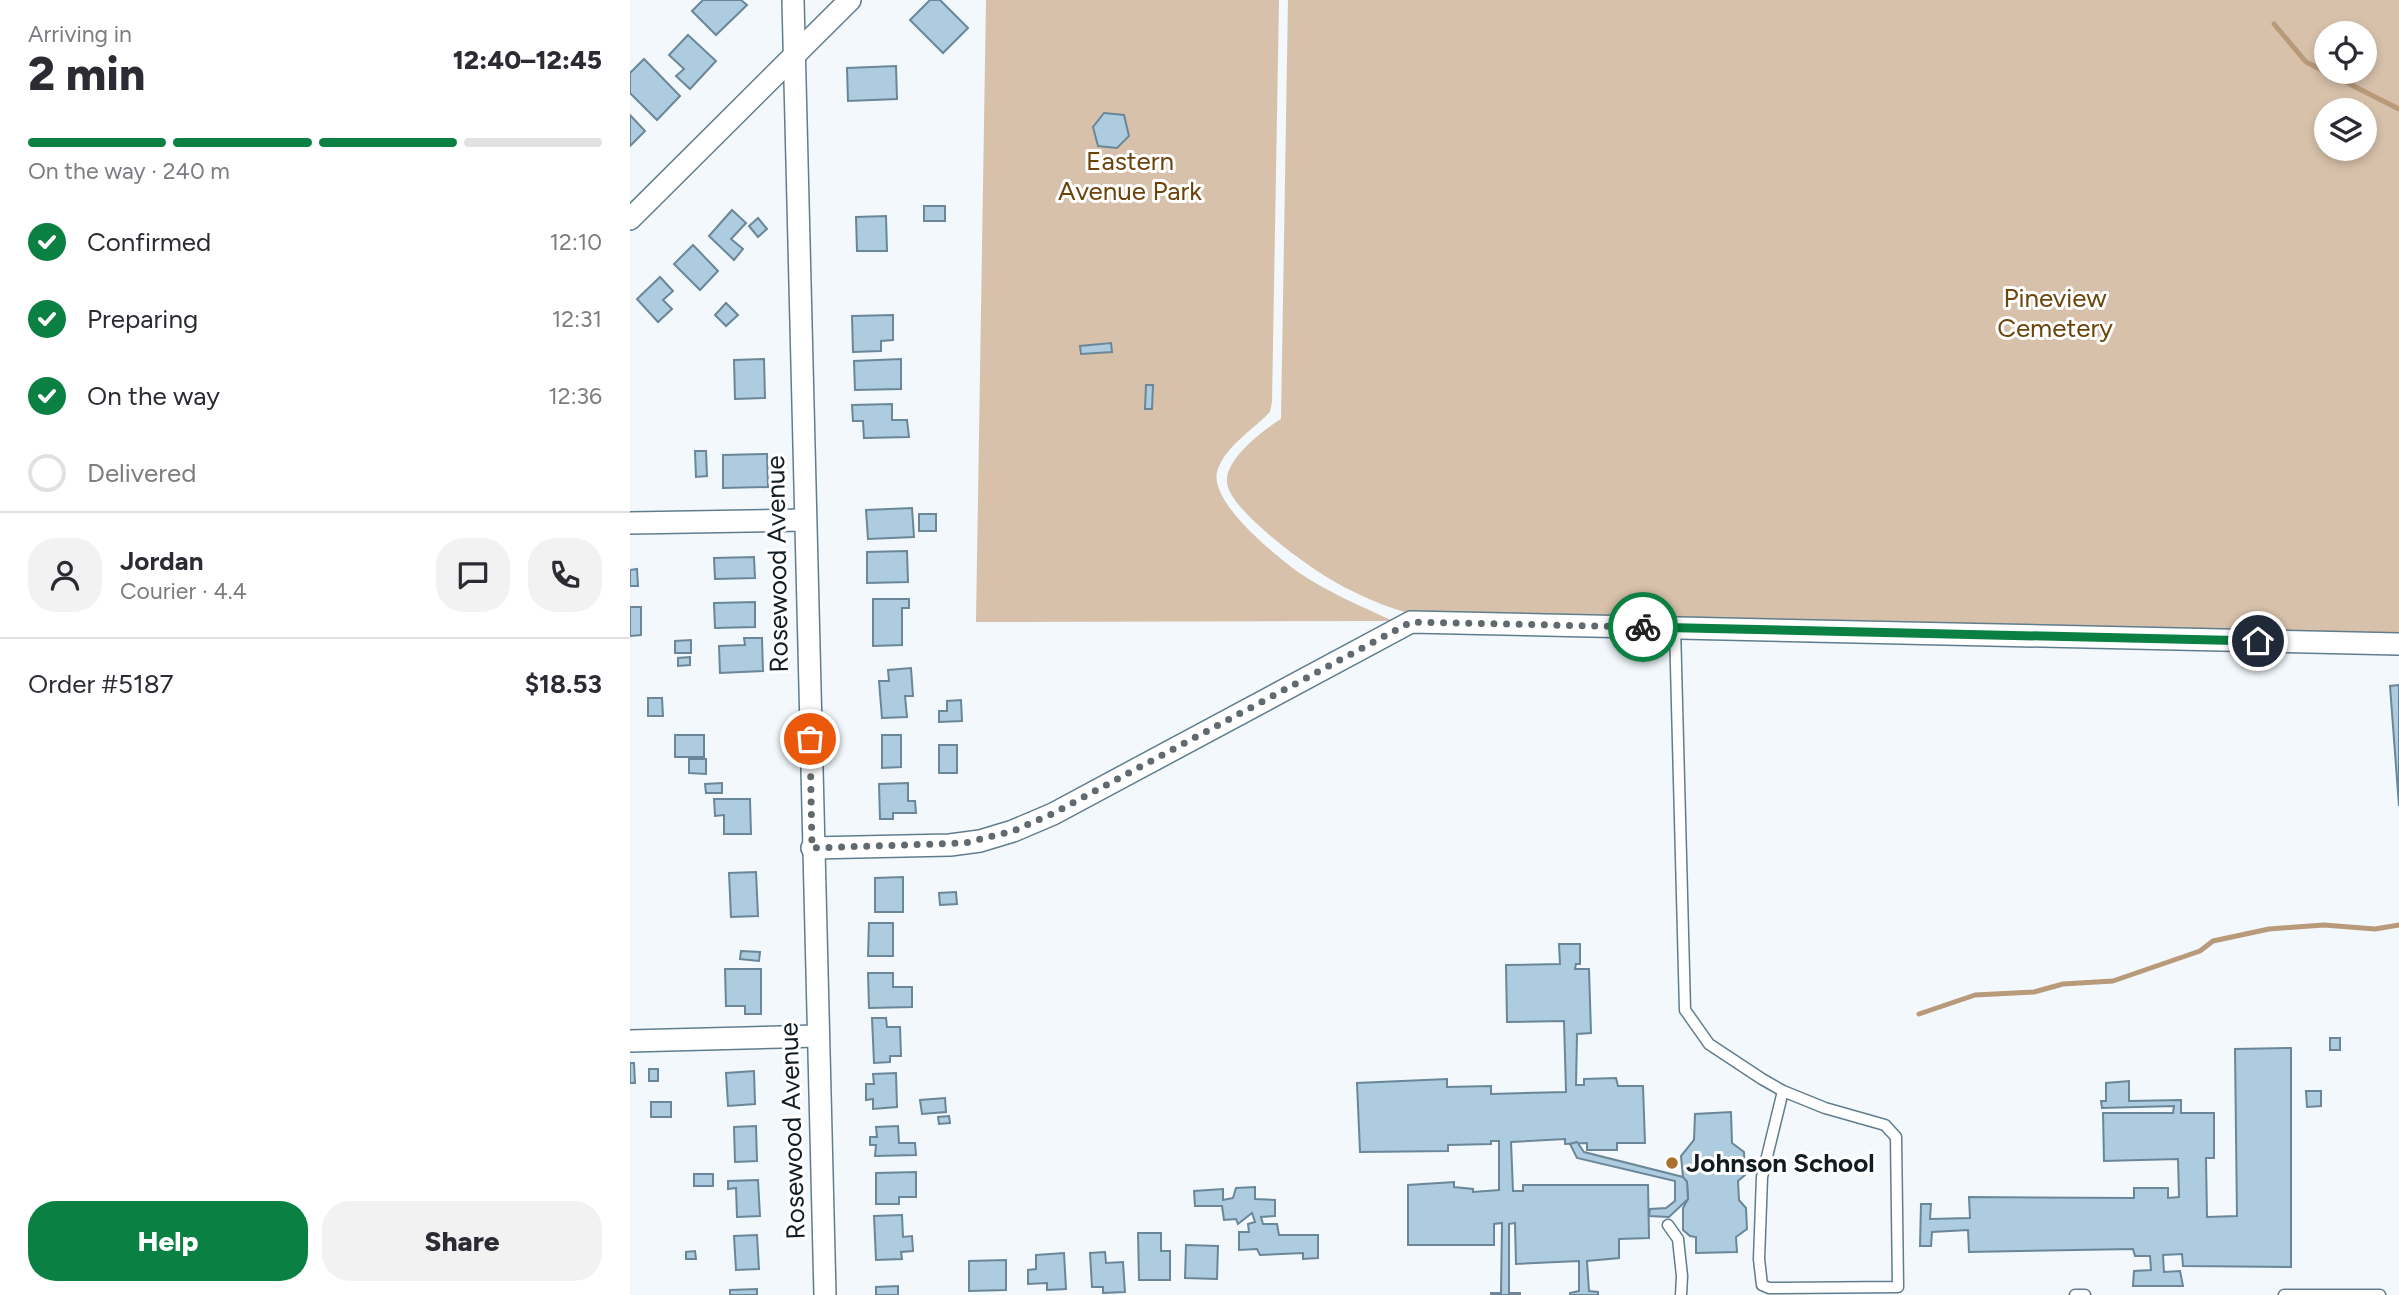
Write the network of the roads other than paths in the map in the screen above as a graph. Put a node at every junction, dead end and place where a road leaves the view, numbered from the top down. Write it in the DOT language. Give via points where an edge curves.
graph roads {
  1 [pos="793,0"];
  2 [pos="850,0"];
  3 [pos="794,55"];
  4 [pos="630,219"];
  5 [pos="804,520"];
  6 [pos="630,523"];
  7 [pos="1675,627"];
  8 [pos="2399,644"];
  9 [pos="812,848"];
  10 [pos="817,1036"];
  11 [pos="630,1041"];
  12 [pos="1783,1091"];
  13 [pos="1668,1225"];
  14 [pos="825,1295"];
  15 [pos="1681,1295"];
  16 [pos="2075,1295"];
  17 [pos="2085,1295"];
  18 [pos="2284,1295"];
  19 [pos="2380,1295"];
  1 -- 3 [label="street, Rosewood Avenue"];
  2 -- 3 [label="street"];
  3 -- 4 [label="street"];
  3 -- 5 [label="street, Rosewood Avenue"];
  5 -- 6 [label="street"];
  5 -- 9 [label="street, Rosewood Avenue"];
  7 -- 8 [label="street"];
  7 -- 9 [label="street" via="1411,622 1013,831 950,845"];
  7 -- 12 [label="lane" via="1685,1010 1709,1044"];
  9 -- 10 [label="street, Rosewood Avenue"];
  10 -- 11 [label="street"];
  10 -- 14 [label="street, Rosewood Avenue"];
  12 -- 12 [label="lane" via="1762,1177 1762,1285 1898,1287 1895,1137 1885,1125"];
  13 -- 15 [label="lane" via="1678,1239"];
  16 -- 17 [label="lane"];
  18 -- 19 [label="lane"];
}
